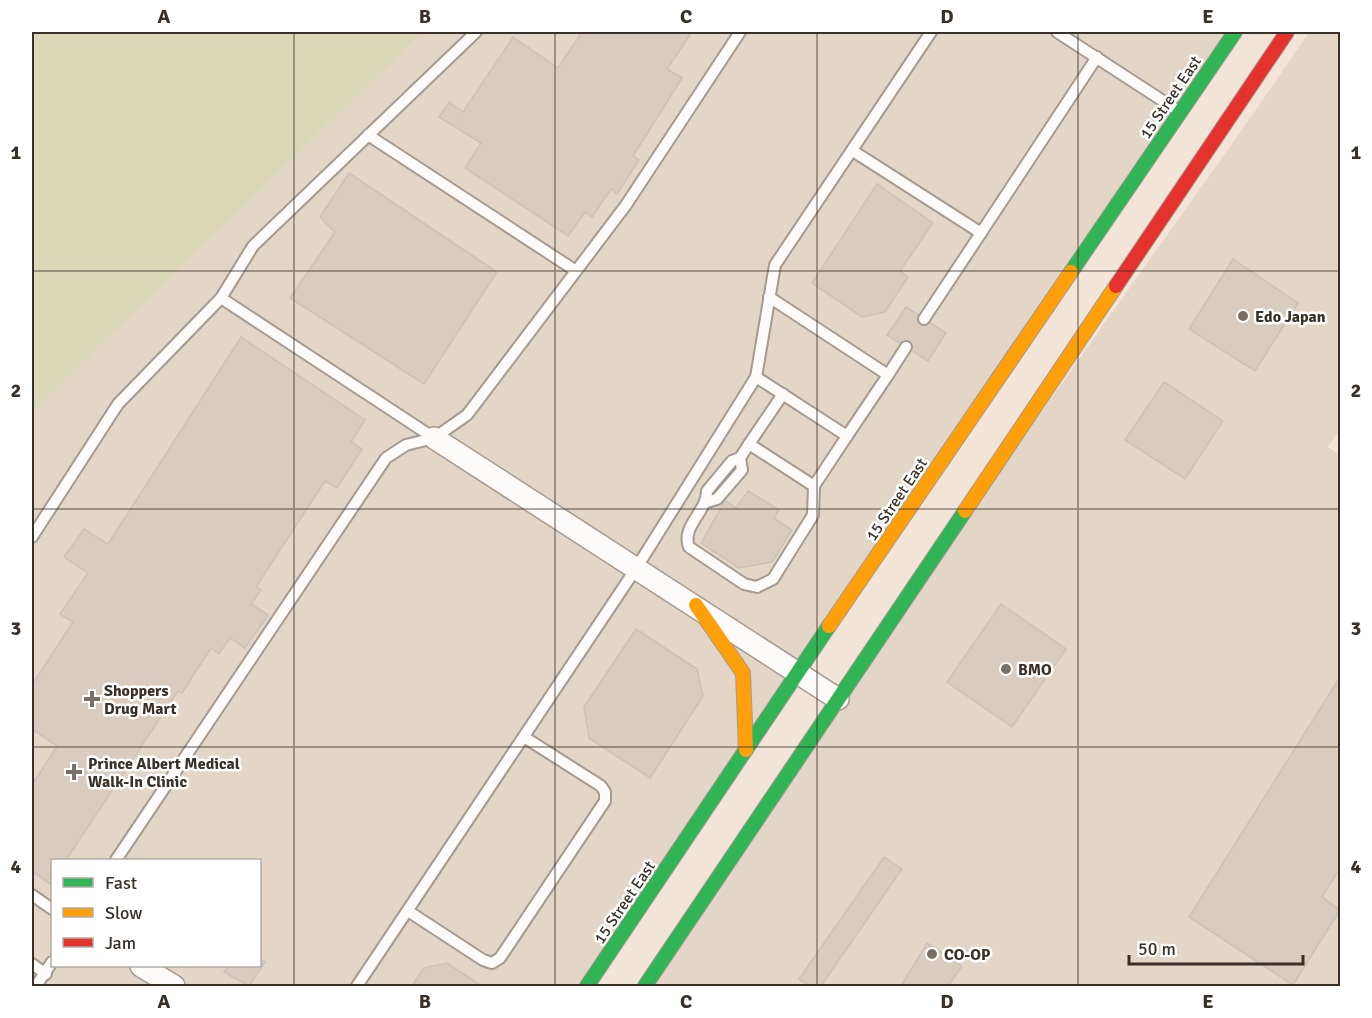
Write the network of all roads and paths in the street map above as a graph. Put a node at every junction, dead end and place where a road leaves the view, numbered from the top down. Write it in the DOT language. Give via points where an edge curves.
graph roads {
  1 [pos="476,32"];
  2 [pos="740,32"];
  3 [pos="931,32"];
  4 [pos="1057,32"];
  5 [pos="1235,32"];
  6 [pos="1287,32"];
  7 [pos="1097,57"];
  8 [pos="1180,112"];
  9 [pos="368,135"];
  10 [pos="853,151"];
  11 [pos="981,233"];
  12 [pos="576,271"];
  13 [pos="770,297"];
  14 [pos="221,298"];
  15 [pos="924,319"];
  16 [pos="906,347"];
  17 [pos="888,375"];
  18 [pos="756,377"];
  19 [pos="783,394"];
  20 [pos="847,436"];
  21 [pos="434,438"];
  22 [pos="749,444"];
  23 [pos="814,486"];
  24 [pos="32,537"];
  25 [pos="637,567"];
  26 [pos="696,605"];
  27 [pos="798,672"];
  28 [pos="838,699"];
  29 [pos="524,737"];
  30 [pos="746,750"];
  31 [pos="117,859"];
  32 [pos="32,895"];
  33 [pos="51,908"];
  34 [pos="408,911"];
  35 [pos="32,964"];
  36 [pos="51,964"];
  37 [pos="143,967"];
  38 [pos="46,974"];
  39 [pos="36,987"];
  40 [pos="174,987"];
  41 [pos="357,987"];
  42 [pos="587,987"];
  43 [pos="645,987"];
  1 -- 9 [label="lane"];
  2 -- 12 [label="lane" via="626,205"];
  3 -- 10 [label="lane"];
  4 -- 7 [label="lane"];
  5 -- 8 [label="main road, 15 Street East"];
  6 -- 28 [label="main road"];
  7 -- 8 [label="lane"];
  7 -- 11 [label="lane"];
  8 -- 27 [label="main road, 15 Street East"];
  9 -- 12 [label="lane"];
  9 -- 14 [label="lane" via="253,246"];
  10 -- 11 [label="lane"];
  10 -- 13 [label="lane" via="775,265"];
  11 -- 15 [label="lane"];
  12 -- 21 [label="lane" via="467,415"];
  13 -- 17 [label="lane"];
  13 -- 18 [label="lane"];
  14 -- 21 [label="lane"];
  14 -- 24 [label="lane" via="117,404"];
  16 -- 17 [label="lane"];
  17 -- 20 [label="lane"];
  18 -- 19 [label="lane"];
  18 -- 25 [label="lane"];
  19 -- 20 [label="lane"];
  19 -- 22 [label="lane"];
  20 -- 23 [label="lane"];
  21 -- 25 [label="street"];
  21 -- 31 [label="lane" via="406,445 386,458"];
  22 -- 23 [label="lane"];
  22 -- 23 [label="lane" via="707,491 707,502 687,535 689,547 744,584 757,587 773,579 813,515"];
  25 -- 26 [label="street"];
  25 -- 29 [label="lane"];
  26 -- 27 [label="street"];
  26 -- 30 [label="main road" via="742,673"];
  27 -- 28 [label="street"];
  27 -- 30 [label="main road, 15 Street East"];
  28 -- 43 [label="main road"];
  29 -- 34 [label="lane"];
  29 -- 34 [label="lane" via="601,786 605,801 500,958 492,963"];
  30 -- 42 [label="main road, 15 Street East"];
  32 -- 33 [label="lane"];
  34 -- 41 [label="lane"];
  35 -- 38 [label="lane"];
  36 -- 38 [label="lane"];
  37 -- 40 [label="street"];
  38 -- 39 [label="lane"];
}
